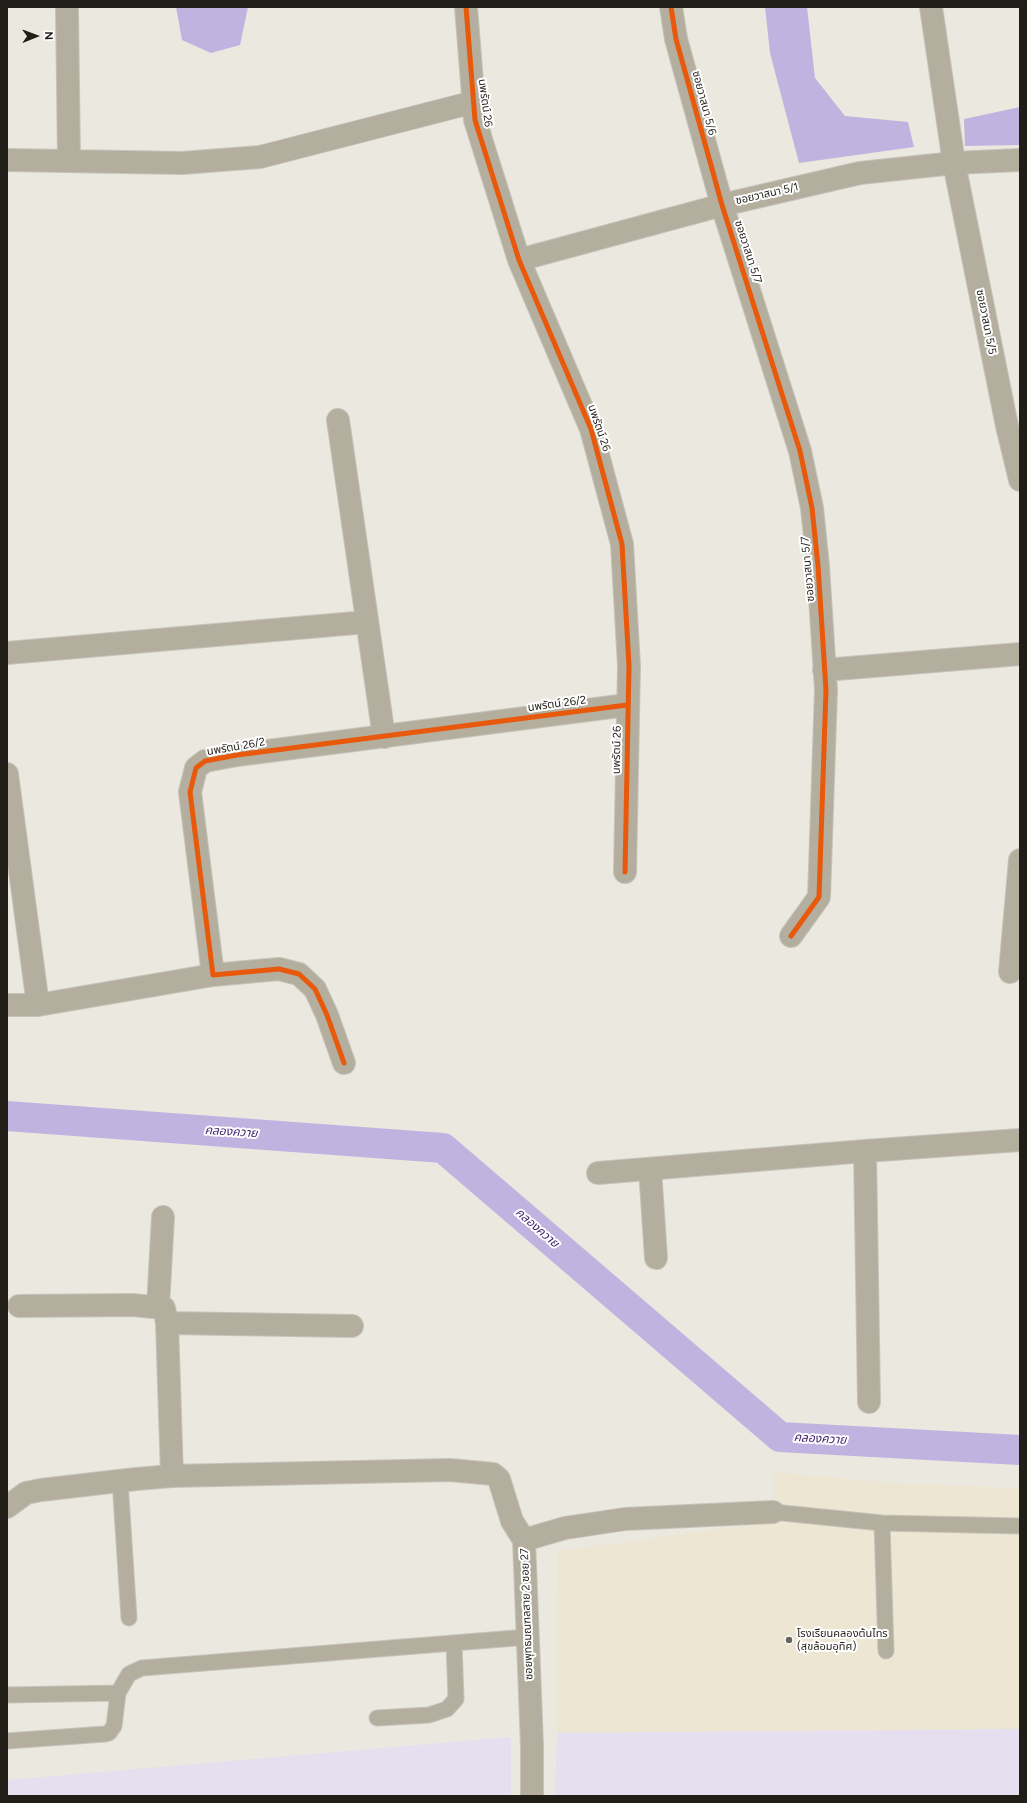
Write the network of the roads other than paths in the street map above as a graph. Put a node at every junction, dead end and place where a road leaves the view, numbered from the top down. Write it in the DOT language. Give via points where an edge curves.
graph roads {
  1 [pos="466,7"];
  2 [pos="671,7"];
  3 [pos="932,7"];
  4 [pos="67,9"];
  5 [pos="474,102"];
  6 [pos="7,160"];
  7 [pos="1020,160"];
  8 [pos="69,161"];
  9 [pos="954,163"];
  10 [pos="722,204"];
  11 [pos="519,260"];
  12 [pos="338,420"];
  13 [pos="1020,480"];
  14 [pos="367,622"];
  15 [pos="7,653"];
  16 [pos="1020,654"];
  17 [pos="824,670"];
  18 [pos="627,705"];
  19 [pos="384,737"];
  20 [pos="7,774"];
  21 [pos="1020,860"];
  22 [pos="625,872"];
  23 [pos="791,936"];
  24 [pos="1010,972"];
  25 [pos="213,975"];
  26 [pos="7,1005"];
  27 [pos="38,1005"];
  28 [pos="344,1063"];
  29 [pos="1020,1140"];
  30 [pos="865,1150"];
  31 [pos="650,1169"];
  32 [pos="598,1174"];
  33 [pos="163,1217"];
  34 [pos="656,1258"];
  35 [pos="19,1306"];
  36 [pos="163,1315"];
  37 [pos="352,1326"];
  38 [pos="869,1402"];
  39 [pos="172,1476"];
  40 [pos="120,1481"];
  41 [pos="7,1507"];
  42 [pos="773,1512"];
  43 [pos="882,1522"];
  44 [pos="1020,1526"];
  45 [pos="524,1540"];
  46 [pos="130,1618"];
  47 [pos="528,1637"];
  48 [pos="454,1643"];
  49 [pos="886,1651"];
  50 [pos="118,1693"];
  51 [pos="7,1695"];
  52 [pos="377,1718"];
  53 [pos="7,1740"];
  54 [pos="532,1796"];
  1 -- 5 [label="street, นพรัตน์ 26"];
  2 -- 10 [label="street, ซอยวาสนา 5/6" via="676,39"];
  3 -- 9 [label="street, ซอยวาสนา 5/5"];
  4 -- 8 [label="street"];
  5 -- 8 [label="street" via="260,157 182,163"];
  5 -- 11 [label="street, นพรัตน์ 26" via="475,120"];
  6 -- 8 [label="street"];
  7 -- 9 [label="street, ซอยวาสนา 5/1"];
  9 -- 10 [label="street, ซอยวาสนา 5/1" via="860,173"];
  9 -- 13 [label="street, ซอยวาสนา 5/5"];
  10 -- 11 [label="street, ซอยวาสนา 5/1"];
  10 -- 17 [label="street, ซอยวาสนา 5/7" via="800,451 812,508"];
  11 -- 18 [label="street, นพรัตน์ 26" via="591,429 622,544 629,666"];
  12 -- 14 [label="street"];
  14 -- 15 [label="street"];
  14 -- 19 [label="street"];
  16 -- 17 [label="street"];
  17 -- 23 [label="street, ซอยวาสนา 5/7" via="826,690 819,897"];
  18 -- 19 [label="street, นพรัตน์ 26/2"];
  18 -- 22 [label="street, นพรัตน์ 26"];
  19 -- 25 [label="street, นพรัตน์ 26/2" via="237,755 205,761 196,768 190,792"];
  20 -- 27 [label="street"];
  21 -- 24 [label="street"];
  25 -- 27 [label="street"];
  25 -- 28 [label="street" via="279,969 299,974 315,989"];
  26 -- 27 [label="street"];
  29 -- 30 [label="street"];
  30 -- 31 [label="street"];
  30 -- 38 [label="street"];
  31 -- 32 [label="street"];
  31 -- 34 [label="street"];
  33 -- 36 [label="street"];
  35 -- 36 [label="street" via="132,1305"];
  36 -- 37 [label="street"];
  36 -- 39 [label="street"];
  39 -- 40 [label="street"];
  39 -- 45 [label="street" via="450,1470 493,1474 502,1485 512,1521"];
  40 -- 41 [label="street" via="33,1491"];
  40 -- 46 [label="lane"];
  42 -- 43 [label="lane"];
  42 -- 45 [label="street, ซอยพุทธมณฑลสาย 2 ซอย 27" via="625,1519 565,1528"];
  43 -- 44 [label="lane"];
  43 -- 49 [label="lane"];
  45 -- 47 [label="street, ซอยพุทธมณฑลสาย 2 ซอย 27"];
  47 -- 48 [label="lane"];
  47 -- 54 [label="street, ซอยพุทธมณฑลสาย 2 ซอย 27"];
  48 -- 50 [label="lane" via="142,1668 129,1674"];
  48 -- 52 [label="lane" via="456,1699 447,1709 429,1715"];
  50 -- 51 [label="lane"];
  50 -- 53 [label="lane" via="114,1726 110,1732"];
}
